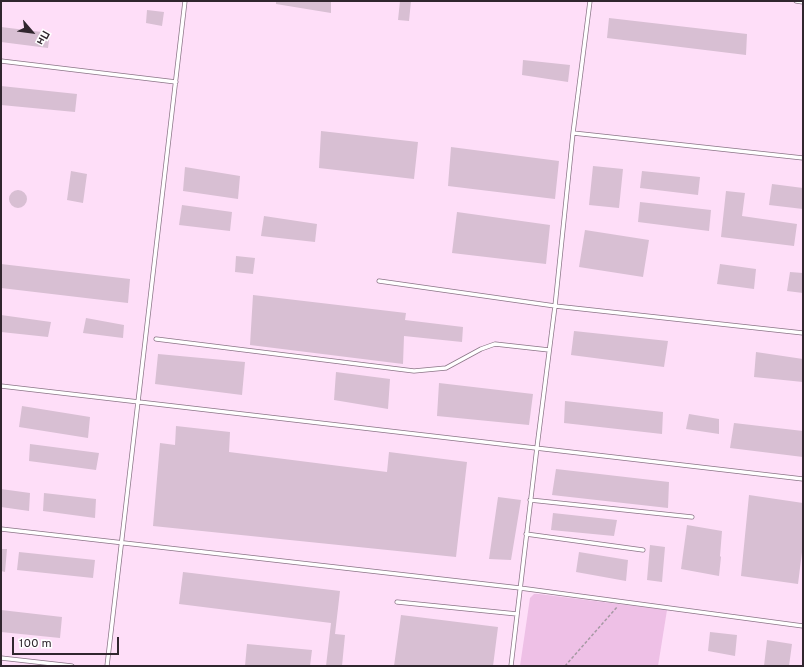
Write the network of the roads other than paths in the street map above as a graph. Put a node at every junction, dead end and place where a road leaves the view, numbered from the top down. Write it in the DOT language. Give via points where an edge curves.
graph roads {
  1 [pos="185,1"];
  2 [pos="590,1"];
  3 [pos="796,1"];
  4 [pos="803,2"];
  5 [pos="1,61"];
  6 [pos="176,82"];
  7 [pos="572,133"];
  8 [pos="803,158"];
  9 [pos="379,281"];
  10 [pos="555,306"];
  11 [pos="803,332"];
  12 [pos="156,339"];
  13 [pos="549,350"];
  14 [pos="1,386"];
  15 [pos="138,402"];
  16 [pos="537,448"];
  17 [pos="803,479"];
  18 [pos="530,500"];
  19 [pos="692,518"];
  20 [pos="1,529"];
  21 [pos="526,534"];
  22 [pos="122,543"];
  23 [pos="643,550"];
  24 [pos="520,588"];
  25 [pos="397,602"];
  26 [pos="517,614"];
  27 [pos="803,626"];
  28 [pos="1,658"];
  29 [pos="72,666"];
  30 [pos="107,666"];
  31 [pos="511,666"];
  1 -- 6 [label="lane"];
  2 -- 7 [label="lane"];
  3 -- 4 [label="lane"];
  5 -- 6 [label="lane"];
  6 -- 15 [label="lane"];
  7 -- 8 [label="lane"];
  7 -- 10 [label="lane"];
  9 -- 10 [label="lane"];
  10 -- 11 [label="lane"];
  10 -- 13 [label="lane"];
  12 -- 13 [label="lane" via="414,371 446,368 495,344"];
  13 -- 16 [label="lane"];
  14 -- 15 [label="lane"];
  15 -- 16 [label="lane"];
  15 -- 22 [label="lane"];
  16 -- 17 [label="lane"];
  16 -- 18 [label="lane"];
  18 -- 19 [label="lane"];
  18 -- 21 [label="lane"];
  20 -- 22 [label="lane"];
  21 -- 23 [label="lane"];
  21 -- 24 [label="lane"];
  22 -- 24 [label="lane"];
  22 -- 30 [label="lane"];
  24 -- 26 [label="lane"];
  24 -- 27 [label="lane"];
  25 -- 26 [label="lane"];
  26 -- 31 [label="lane"];
  28 -- 29 [label="lane"];
}
